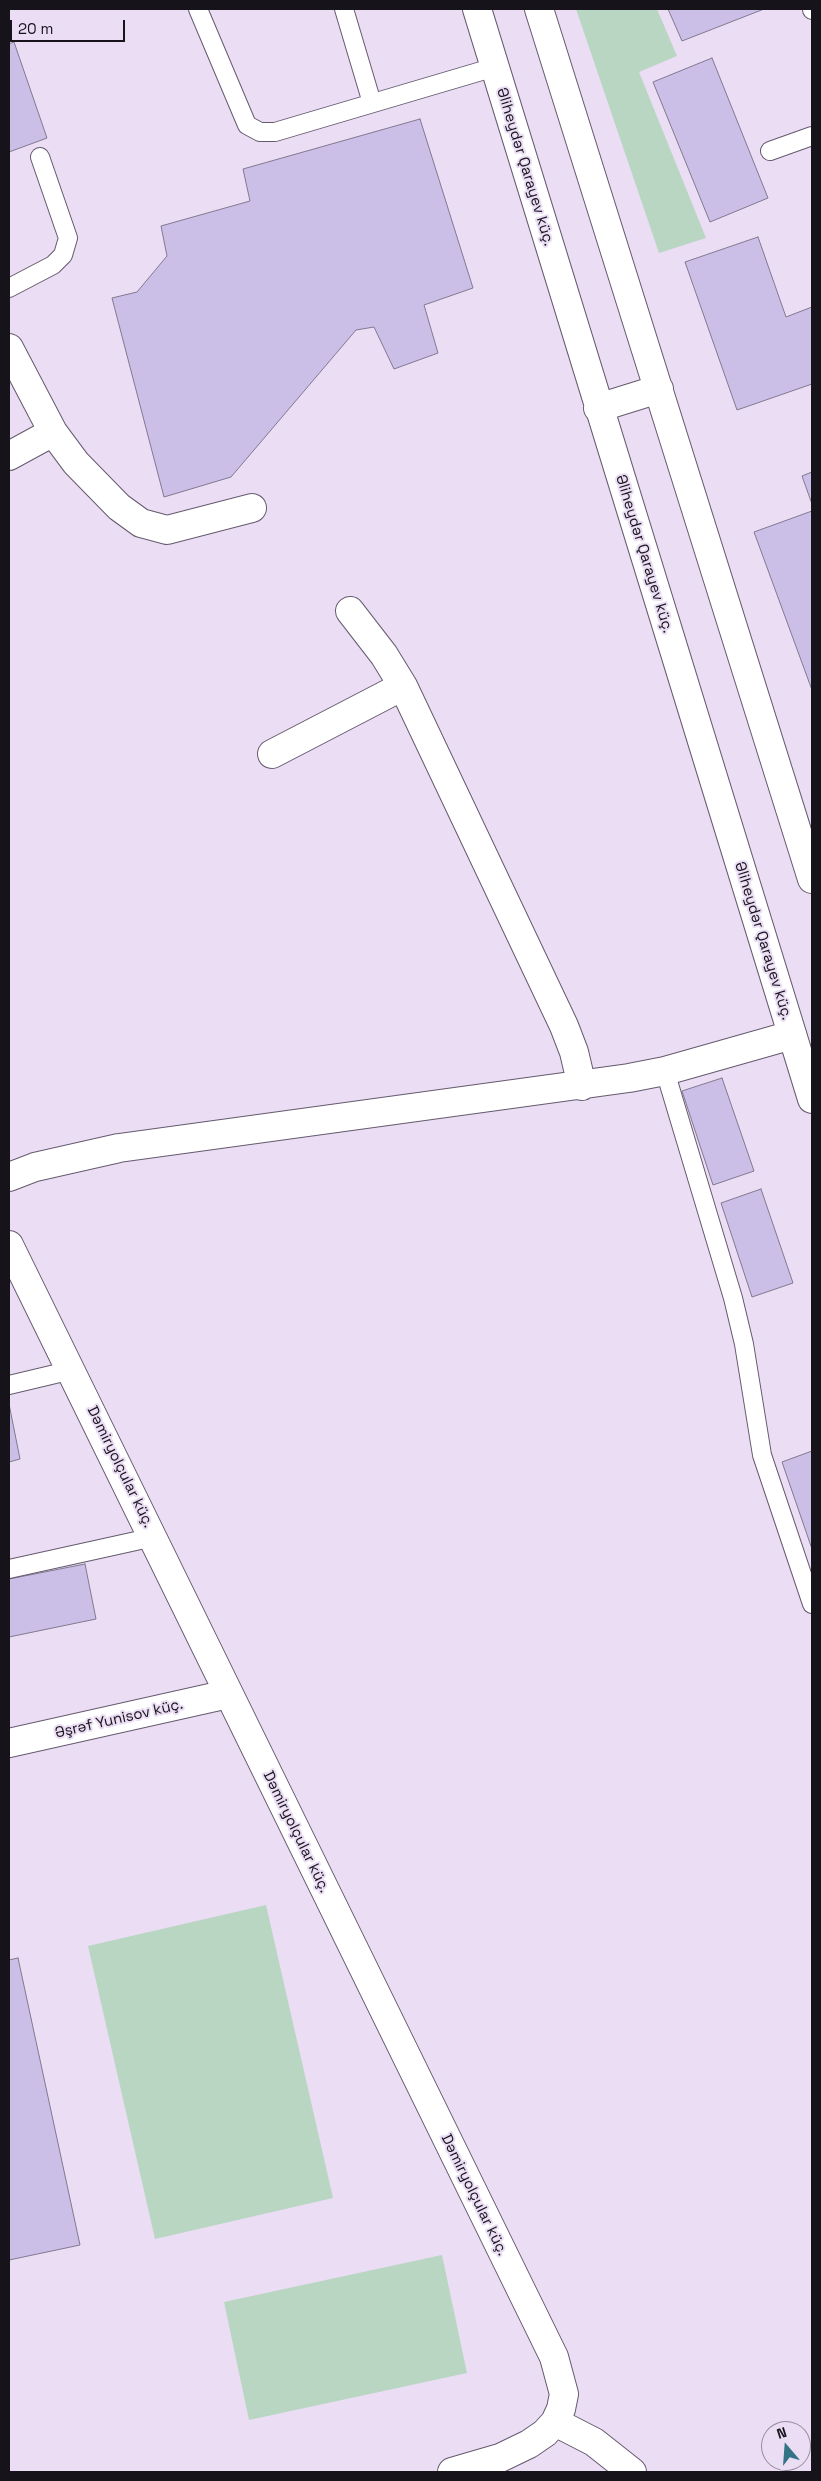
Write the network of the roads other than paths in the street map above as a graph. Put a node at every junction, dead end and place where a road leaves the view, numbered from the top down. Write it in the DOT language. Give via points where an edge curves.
graph roads {
  1 [pos="198,9"];
  2 [pos="344,9"];
  3 [pos="477,9"];
  4 [pos="539,9"];
  5 [pos="495,67"];
  6 [pos="372,103"];
  7 [pos="812,136"];
  8 [pos="770,152"];
  9 [pos="40,157"];
  10 [pos="9,288"];
  11 [pos="9,348"];
  12 [pos="659,389"];
  13 [pos="598,408"];
  14 [pos="54,432"];
  15 [pos="9,456"];
  16 [pos="252,508"];
  17 [pos="350,612"];
  18 [pos="403,686"];
  19 [pos="272,754"];
  20 [pos="807,845"];
  21 [pos="812,879"];
  22 [pos="792,1035"];
  23 [pos="665,1071"];
  24 [pos="582,1086"];
  25 [pos="812,1099"];
  26 [pos="9,1177"];
  27 [pos="9,1245"];
  28 [pos="72,1370"];
  29 [pos="9,1385"];
  30 [pos="154,1537"];
  31 [pos="9,1569"];
  32 [pos="812,1604"];
  33 [pos="228,1694"];
  34 [pos="9,1743"];
  35 [pos="555,2422"];
  36 [pos="452,2472"];
  37 [pos="632,2472"];
  1 -- 6 [label="lane" via="247,124 260,132 275,132"];
  2 -- 6 [label="lane"];
  3 -- 5 [label="street, Əliheydər Qarayev küç."];
  4 -- 12 [label="street"];
  5 -- 6 [label="lane"];
  5 -- 13 [label="street, Əliheydər Qarayev küç."];
  7 -- 8 [label="lane"];
  9 -- 10 [label="lane" via="68,238 63,256 53,265"];
  11 -- 14 [label="street"];
  12 -- 13 [label="street"];
  12 -- 20 [label="street"];
  13 -- 22 [label="street, Əliheydər Qarayev küç."];
  14 -- 15 [label="street"];
  14 -- 16 [label="street" via="76,463 119,507 141,523 167,530"];
  17 -- 18 [label="street" via="384,655"];
  18 -- 19 [label="street"];
  18 -- 24 [label="street" via="564,1026"];
  20 -- 21 [label="street"];
  22 -- 23 [label="street"];
  22 -- 25 [label="street, Əliheydər Qarayev küç."];
  23 -- 24 [label="street"];
  23 -- 32 [label="lane" via="744,1344 762,1455"];
  24 -- 26 [label="street" via="129,1146 35,1167"];
  27 -- 28 [label="street, Dəmiryolçular küç."];
  28 -- 29 [label="lane"];
  28 -- 30 [label="street, Dəmiryolçular küç."];
  30 -- 31 [label="lane"];
  30 -- 33 [label="street, Dəmiryolçular küç."];
  33 -- 34 [label="street, Əşrəf Yunisov küç."];
  33 -- 35 [label="street, Dəmiryolçular küç." via="554,2357 564,2394"];
  35 -- 36 [label="street" via="529,2444 500,2458"];
  35 -- 37 [label="street" via="594,2442"];
}
